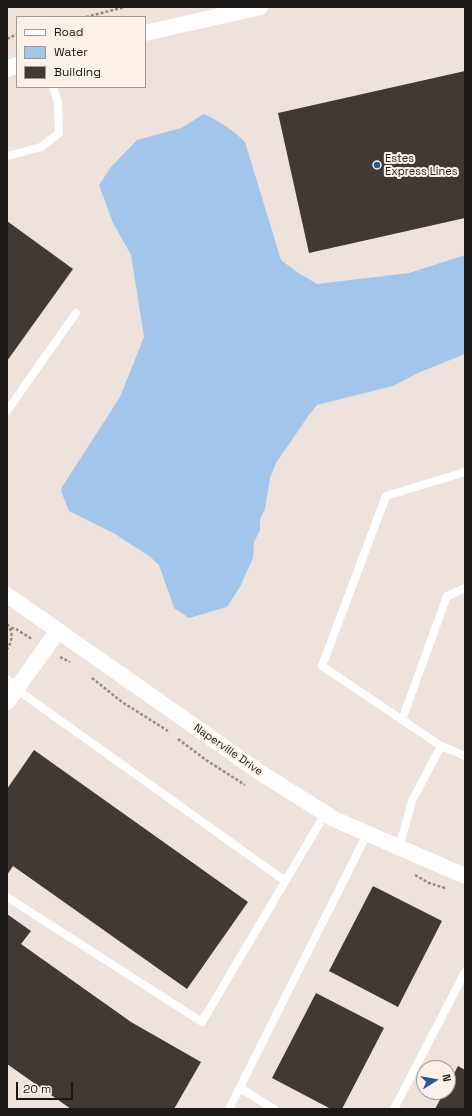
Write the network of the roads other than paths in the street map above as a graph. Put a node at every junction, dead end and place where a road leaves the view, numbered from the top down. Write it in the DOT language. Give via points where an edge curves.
graph roads {
  1 [pos="260,7"];
  2 [pos="146,33"];
  3 [pos="54,88"];
  4 [pos="7,156"];
  5 [pos="76,314"];
  6 [pos="7,412"];
  7 [pos="465,472"];
  8 [pos="465,588"];
  9 [pos="7,596"];
  10 [pos="57,632"];
  11 [pos="12,689"];
  12 [pos="402,720"];
  13 [pos="441,746"];
  14 [pos="465,756"];
  15 [pos="325,814"];
  16 [pos="367,834"];
  17 [pos="399,848"];
  18 [pos="465,876"];
  19 [pos="285,881"];
  20 [pos="7,897"];
  21 [pos="465,972"];
  22 [pos="240,1088"];
  23 [pos="229,1109"];
  24 [pos="274,1109"];
  25 [pos="394,1109"];
  1 -- 2 [label="street"];
  3 -- 4 [label="lane" via="58,103 59,133 41,147"];
  5 -- 6 [label="lane"];
  7 -- 12 [label="lane" via="386,496 322,666"];
  8 -- 12 [label="lane" via="447,596"];
  9 -- 10 [label="street, Naperville Drive"];
  10 -- 11 [label="street"];
  10 -- 15 [label="street, Naperville Drive" via="261,773"];
  11 -- 19 [label="lane"];
  12 -- 13 [label="lane"];
  13 -- 14 [label="lane"];
  13 -- 17 [label="lane" via="412,801"];
  15 -- 16 [label="street, Naperville Drive"];
  15 -- 19 [label="lane"];
  16 -- 17 [label="street, Naperville Drive"];
  16 -- 22 [label="lane"];
  17 -- 18 [label="street, Naperville Drive"];
  19 -- 20 [label="lane" via="202,1022"];
  21 -- 25 [label="lane"];
  22 -- 23 [label="lane"];
  22 -- 24 [label="lane"];
}
